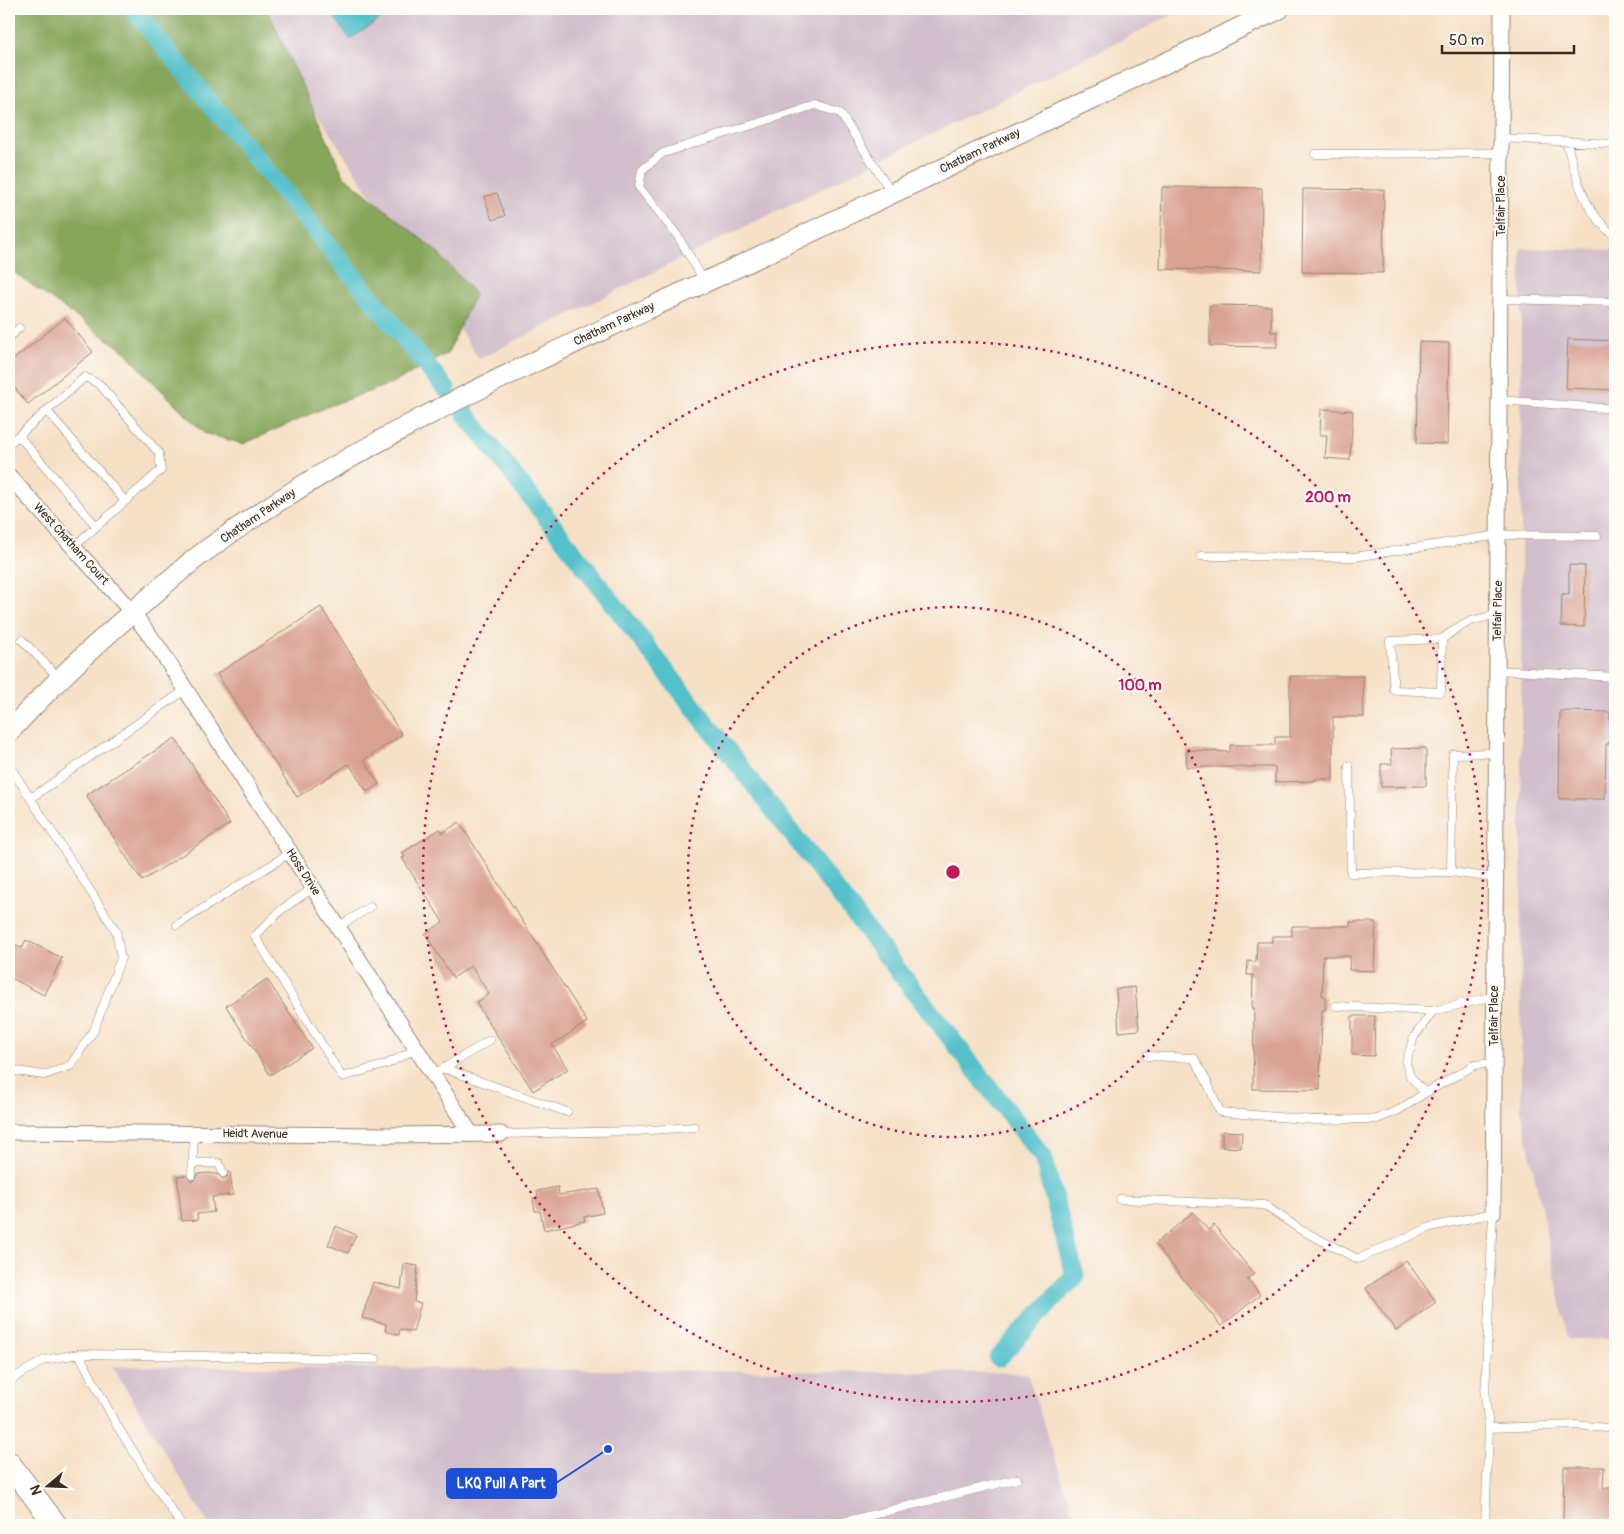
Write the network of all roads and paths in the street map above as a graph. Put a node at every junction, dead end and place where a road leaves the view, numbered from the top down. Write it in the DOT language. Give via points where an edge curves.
graph roads {
  1 [pos="1279,9"];
  2 [pos="1502,9"];
  3 [pos="1566,141"];
  4 [pos="1615,144"];
  5 [pos="1501,145"];
  6 [pos="1316,154"];
  7 [pos="892,193"];
  8 [pos="1615,236"];
  9 [pos="705,282"];
  10 [pos="1500,299"];
  11 [pos="1615,302"];
  12 [pos="18,328"];
  13 [pos="9,338"];
  14 [pos="1499,400"];
  15 [pos="1615,409"];
  16 [pos="47,410"];
  17 [pos="19,436"];
  18 [pos="9,444"];
  19 [pos="9,476"];
  20 [pos="125,501"];
  21 [pos="96,526"];
  22 [pos="1498,535"];
  23 [pos="1596,536"];
  24 [pos="73,547"];
  25 [pos="1201,556"];
  26 [pos="132,612"];
  27 [pos="1498,614"];
  28 [pos="1442,639"];
  29 [pos="22,640"];
  30 [pos="1497,670"];
  31 [pos="1615,677"];
  32 [pos="59,678"];
  33 [pos="185,690"];
  34 [pos="9,732"];
  35 [pos="1496,753"];
  36 [pos="9,765"];
  37 [pos="1349,766"];
  38 [pos="31,798"];
  39 [pos="290,853"];
  40 [pos="1451,872"];
  41 [pos="1496,878"];
  42 [pos="313,888"];
  43 [pos="370,907"];
  44 [pos="177,925"];
  45 [pos="338,927"];
  46 [pos="1495,996"];
  47 [pos="1336,1006"];
  48 [pos="1433,1011"];
  49 [pos="490,1040"];
  50 [pos="416,1049"];
  51 [pos="1147,1056"];
  52 [pos="1494,1063"];
  53 [pos="9,1070"];
  54 [pos="438,1071"];
  55 [pos="1425,1093"];
  56 [pos="567,1112"];
  57 [pos="695,1127"];
  58 [pos="9,1132"];
  59 [pos="194,1134"];
  60 [pos="471,1134"];
  61 [pos="501,1134"];
  62 [pos="193,1163"];
  63 [pos="222,1173"];
  64 [pos="192,1175"];
  65 [pos="1120,1199"];
  66 [pos="1493,1213"];
  67 [pos="78,1354"];
  68 [pos="376,1359"];
  69 [pos="9,1381"];
  70 [pos="1489,1428"];
  71 [pos="1615,1429"];
  72 [pos="9,1464"];
  73 [pos="1017,1479"];
  74 [pos="56,1525"];
  75 [pos="181,1525"];
  76 [pos="831,1525"];
  77 [pos="1485,1525"];
  1 -- 7 [label="main road, Chatham Parkway"];
  2 -- 5 [label="street, Telfair Place"];
  3 -- 4 [label="lane"];
  3 -- 5 [label="lane"];
  3 -- 8 [label="lane" via="1583,196 1599,223"];
  5 -- 6 [label="lane"];
  5 -- 10 [label="street, Telfair Place"];
  7 -- 9 [label="main road, Chatham Parkway"];
  7 -- 9 [label="lane" via="840,113 815,105 663,152 642,170 640,186 678,235"];
  9 -- 26 [label="main road, Chatham Parkway" via="405,426 319,476 206,551"];
  10 -- 11 [label="lane"];
  10 -- 14 [label="street, Telfair Place"];
  12 -- 13 [label="lane"];
  14 -- 15 [label="lane"];
  14 -- 22 [label="street, Telfair Place"];
  16 -- 17 [label="lane"];
  16 -- 20 [label="lane"];
  16 -- 20 [label="lane" via="85,376 99,384 159,453 161,470"];
  17 -- 18 [label="lane"];
  17 -- 21 [label="lane"];
  19 -- 24 [label="street, West Chatham Court"];
  20 -- 21 [label="lane"];
  21 -- 24 [label="lane"];
  22 -- 23 [label="lane"];
  22 -- 25 [label="lane" via="1354,558"];
  22 -- 27 [label="street, Telfair Place"];
  24 -- 26 [label="street, West Chatham Court"];
  26 -- 32 [label="main road, Chatham Parkway"];
  26 -- 33 [label="street, Hoss Drive"];
  27 -- 28 [label="lane" via="1472,621"];
  27 -- 30 [label="street, Telfair Place"];
  28 -- 28 [label="lane" via="1390,641 1394,690 1441,692"];
  29 -- 32 [label="lane"];
  30 -- 31 [label="lane"];
  30 -- 35 [label="street, Telfair Place"];
  32 -- 34 [label="main road, Chatham Parkway"];
  33 -- 38 [label="lane"];
  33 -- 39 [label="street, Hoss Drive"];
  35 -- 40 [label="lane" via="1453,754"];
  35 -- 41 [label="street, Telfair Place"];
  36 -- 38 [label="lane"];
  37 -- 40 [label="lane" via="1351,873"];
  38 -- 53 [label="lane" via="116,931 121,958 94,1030 70,1066 44,1075"];
  39 -- 42 [label="street, Hoss Drive"];
  39 -- 44 [label="lane"];
  40 -- 41 [label="lane"];
  41 -- 46 [label="street, Telfair Place"];
  42 -- 45 [label="street, Hoss Drive"];
  42 -- 50 [label="lane" via="281,910 255,936 342,1077 387,1064"];
  43 -- 45 [label="lane"];
  45 -- 50 [label="street, Hoss Drive"];
  46 -- 48 [label="lane"];
  46 -- 52 [label="street, Telfair Place"];
  47 -- 48 [label="lane"];
  48 -- 55 [label="lane" via="1414,1037 1406,1062 1410,1076"];
  49 -- 54 [label="lane"];
  50 -- 54 [label="street, Hoss Drive"];
  51 -- 55 [label="lane" via="1194,1058 1220,1112 1314,1120 1377,1119 1399,1110"];
  52 -- 55 [label="lane" via="1475,1065"];
  52 -- 66 [label="street, Telfair Place"];
  54 -- 56 [label="lane"];
  54 -- 60 [label="street, Hoss Drive"];
  57 -- 61 [label="lane"];
  58 -- 59 [label="street, Heidt Avenue"];
  59 -- 60 [label="street, Heidt Avenue"];
  59 -- 62 [label="lane"];
  60 -- 61 [label="street, Heidt Avenue"];
  62 -- 63 [label="lane" via="219,1163"];
  62 -- 64 [label="lane"];
  65 -- 66 [label="lane" via="1264,1205 1300,1230 1358,1258 1431,1227"];
  66 -- 70 [label="lane" via="1485,1395"];
  67 -- 68 [label="lane"];
  67 -- 69 [label="lane" via="44,1360"];
  67 -- 75 [label="lane" via="117,1426"];
  70 -- 71 [label="lane" via="1576,1426"];
  70 -- 77 [label="lane"];
  72 -- 74 [label="main road"];
  73 -- 76 [label="lane"];
}
